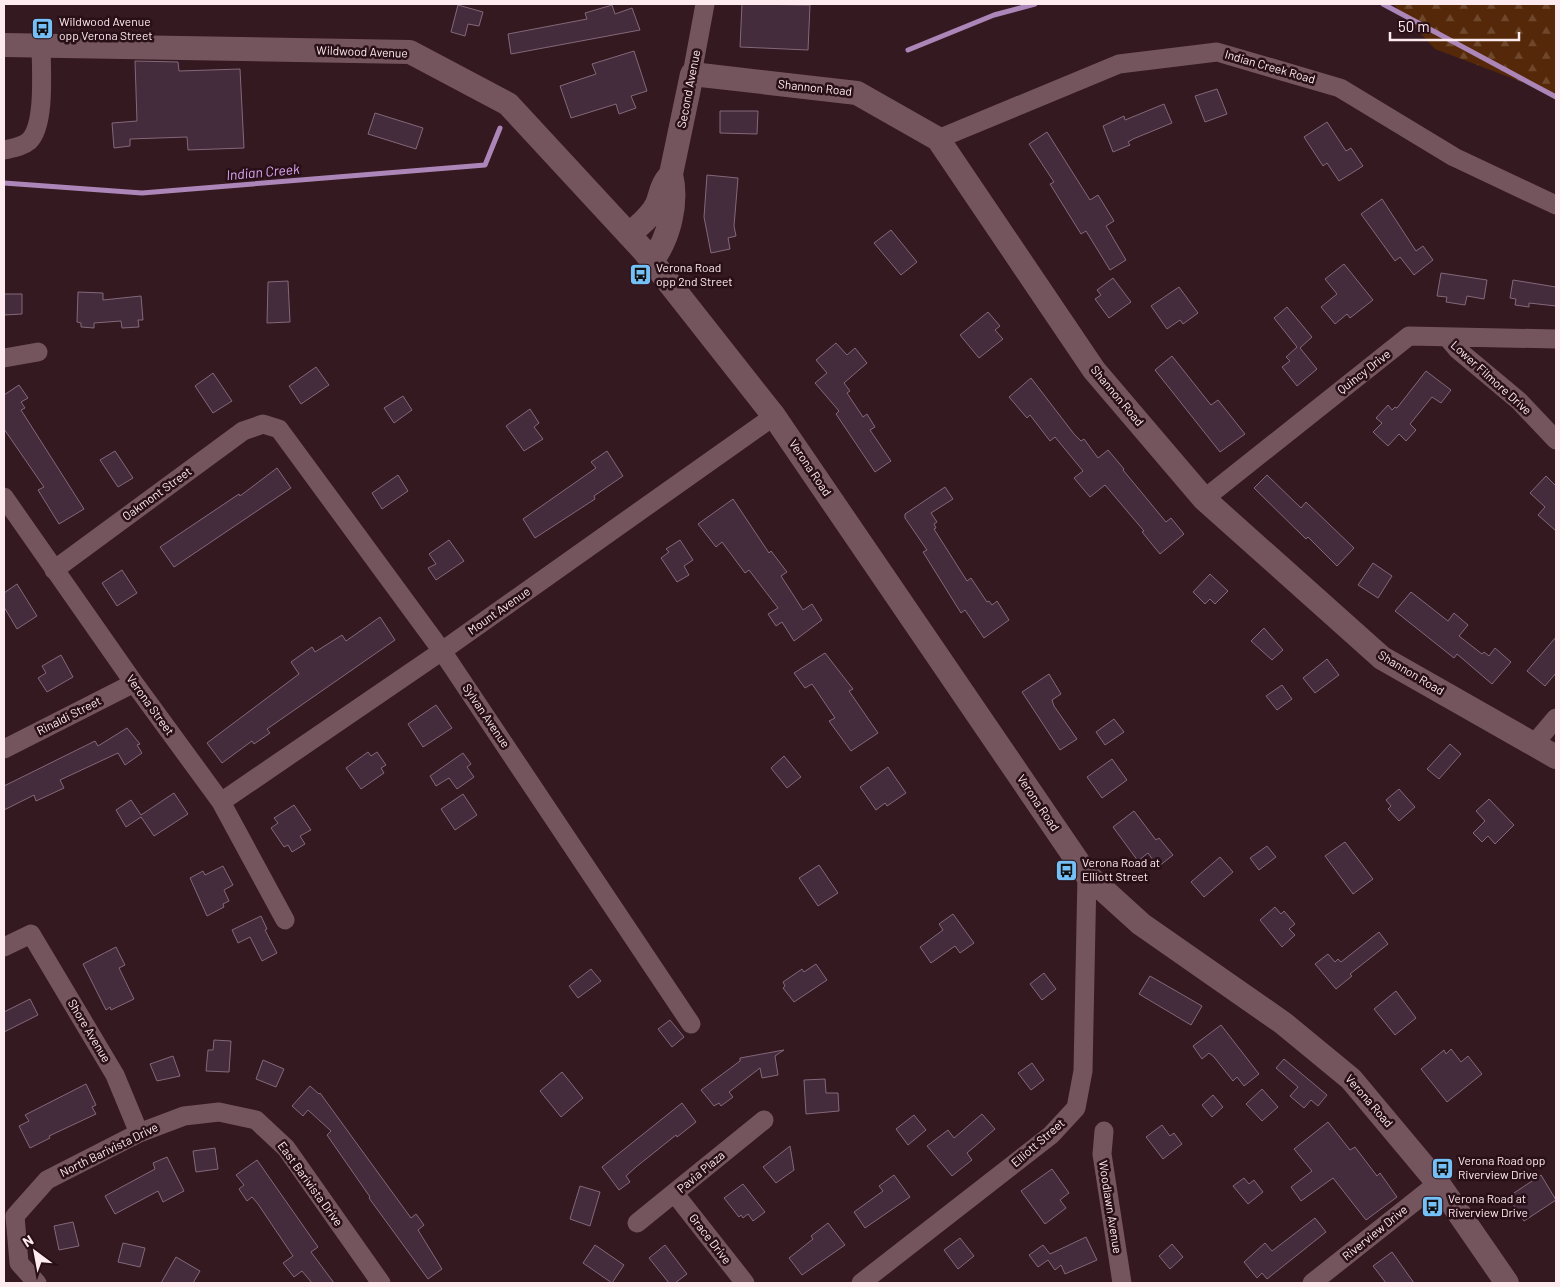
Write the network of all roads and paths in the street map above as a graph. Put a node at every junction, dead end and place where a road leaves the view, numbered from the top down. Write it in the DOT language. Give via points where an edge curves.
graph roads {
  1 [pos="705,4"];
  2 [pos="41,44"];
  3 [pos="4,45"];
  4 [pos="692,74"];
  5 [pos="938,139"];
  6 [pos="4,150"];
  7 [pos="671,174"];
  8 [pos="1556,205"];
  9 [pos="641,249"];
  10 [pos="1447,337"];
  11 [pos="1556,339"];
  12 [pos="38,352"];
  13 [pos="4,358"];
  14 [pos="774,416"];
  15 [pos="263,424"];
  16 [pos="1556,440"];
  17 [pos="4,497"];
  18 [pos="1204,499"];
  19 [pos="54,570"];
  20 [pos="442,651"];
  21 [pos="134,683"];
  22 [pos="1556,718"];
  23 [pos="1534,744"];
  24 [pos="4,749"];
  25 [pos="1556,757"];
  26 [pos="221,802"];
  27 [pos="1087,874"];
  28 [pos="285,920"];
  29 [pos="4,947"];
  30 [pos="691,1024"];
  31 [pos="218,1112"];
  32 [pos="764,1120"];
  33 [pos="1104,1131"];
  34 [pos="138,1133"];
  35 [pos="1438,1183"];
  36 [pos="674,1194"];
  37 [pos="637,1223"];
  38 [pos="37,1283"];
  39 [pos="381,1283"];
  40 [pos="745,1283"];
  41 [pos="862,1283"];
  42 [pos="1122,1283"];
  43 [pos="1312,1283"];
  44 [pos="1507,1283"];
  1 -- 4 [label="street, Second Avenue"];
  2 -- 3 [label="street, Wildwood Avenue"];
  2 -- 6 [label="street" via="37,130 20,147"];
  2 -- 9 [label="street, Wildwood Avenue" via="410,52 508,104"];
  4 -- 5 [label="street, Shannon Road" via="857,93"];
  4 -- 7 [label="street, Second Avenue"];
  5 -- 8 [label="street, Indian Creek Road" via="1119,64 1216,52 1340,88 1454,157"];
  5 -- 18 [label="street, Shannon Road" via="1094,370"];
  7 -- 9 [label="street, Second Avenue" via="644,222"];
  7 -- 9 [label="street, Second Avenue" via="674,186 672,213 663,246"];
  9 -- 14 [label="street, Verona Road"];
  10 -- 11 [label="street, Quincy Drive"];
  10 -- 16 [label="street, Lower Filmore Drive" via="1519,401"];
  10 -- 18 [label="street, Quincy Drive" via="1409,336"];
  12 -- 13 [label="street"];
  14 -- 20 [label="street, Mount Avenue"];
  14 -- 27 [label="street, Verona Road"];
  15 -- 19 [label="street, Oakmont Street" via="243,431"];
  15 -- 20 [label="street, Sylvan Avenue" via="279,429"];
  17 -- 19 [label="street, Verona Street"];
  18 -- 23 [label="street, Shannon Road" via="1382,658"];
  19 -- 21 [label="street, Verona Street"];
  20 -- 26 [label="street, Mount Avenue"];
  20 -- 30 [label="street, Sylvan Avenue"];
  21 -- 24 [label="street, Rinaldi Street"];
  21 -- 26 [label="street, Verona Street"];
  22 -- 23 [label="street"];
  23 -- 25 [label="street, Shannon Road"];
  26 -- 28 [label="street, Verona Street"];
  27 -- 35 [label="street, Verona Road" via="1141,924 1283,1023 1351,1079"];
  27 -- 41 [label="street, Elliott Street" via="1083,1071 1076,1108 1051,1135"];
  29 -- 34 [label="street, Shore Avenue" via="31,934 115,1075"];
  31 -- 34 [label="street, North Barivista Drive" via="184,1116"];
  31 -- 39 [label="street, East Barivista Drive" via="256,1120 286,1148"];
  32 -- 36 [label="street, Pavia Plaza"];
  33 -- 42 [label="street, Woodlawn Avenue" via="1102,1154"];
  34 -- 38 [label="street, North Barivista Drive" via="48,1180 15,1216 19,1262"];
  35 -- 43 [label="street, Riverview Drive"];
  35 -- 44 [label="street, Verona Road"];
  36 -- 37 [label="street, Pavia Plaza"];
  36 -- 40 [label="street, Grace Drive"];
}
